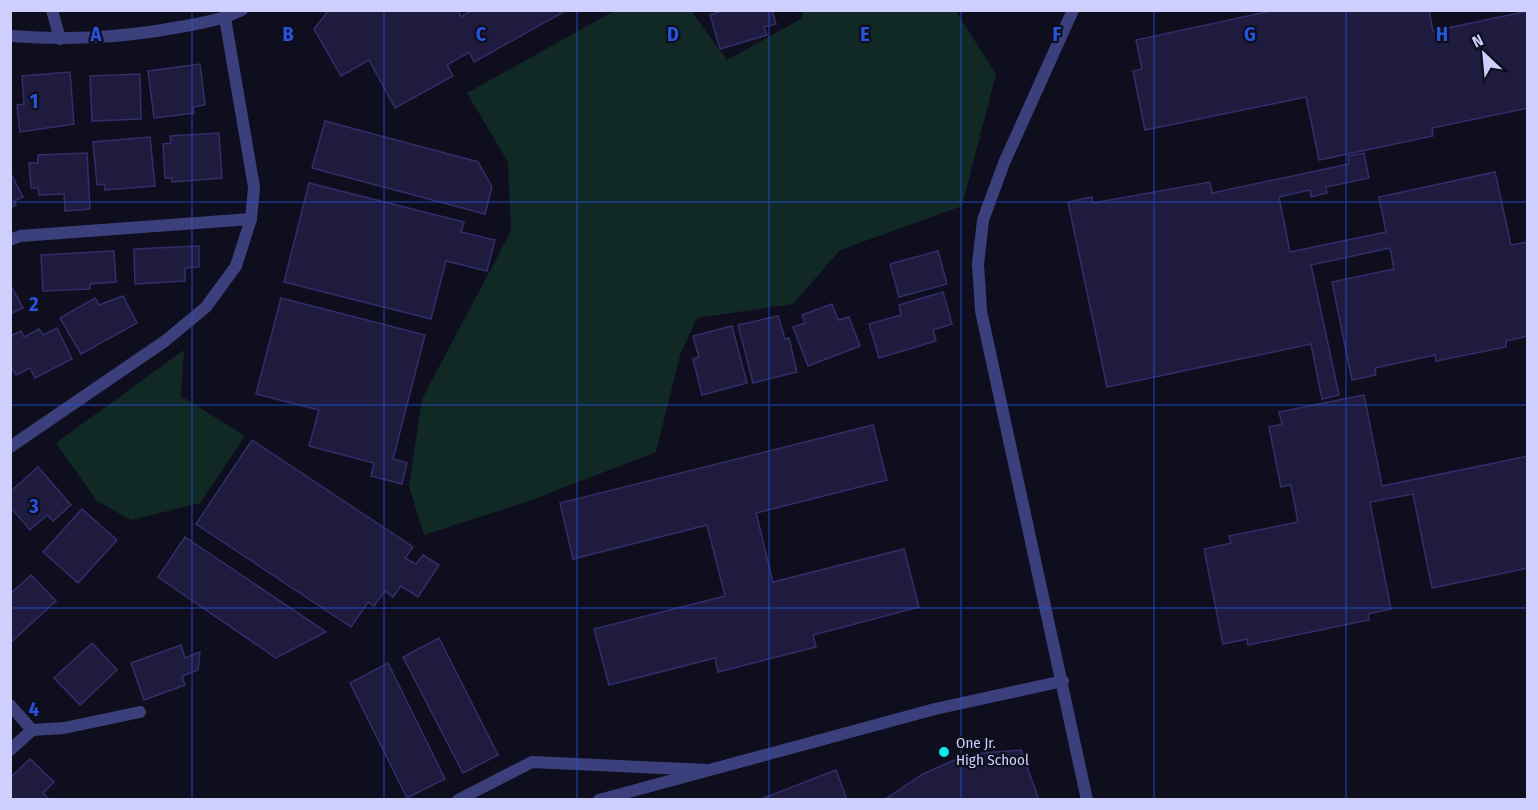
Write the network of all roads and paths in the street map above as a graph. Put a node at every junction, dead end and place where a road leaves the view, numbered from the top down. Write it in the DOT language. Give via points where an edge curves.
graph roads {
  1 [pos="52,10"];
  2 [pos="242,10"];
  3 [pos="1073,10"];
  4 [pos="225,18"];
  5 [pos="10,36"];
  6 [pos="60,39"];
  7 [pos="251,219"];
  8 [pos="10,240"];
  9 [pos="10,447"];
  10 [pos="1063,681"];
  11 [pos="10,705"];
  12 [pos="140,712"];
  13 [pos="32,730"];
  14 [pos="10,750"];
  15 [pos="711,770"];
  16 [pos="458,800"];
  17 [pos="599,800"];
  18 [pos="1088,800"];
  1 -- 6 [label="street"];
  2 -- 4 [label="street"];
  3 -- 10 [label="street" via="1004,163 983,220 978,264 981,311"];
  4 -- 6 [label="street" via="124,37"];
  4 -- 7 [label="street" via="254,187"];
  5 -- 6 [label="street"];
  7 -- 8 [label="street" via="20,236"];
  7 -- 9 [label="street" via="236,266 206,307 165,341"];
  10 -- 15 [label="street" via="935,709"];
  10 -- 18 [label="street"];
  11 -- 13 [label="street"];
  12 -- 13 [label="street" via="64,728"];
  13 -- 14 [label="street"];
  15 -- 16 [label="street" via="532,762"];
  15 -- 17 [label="street"];
}
